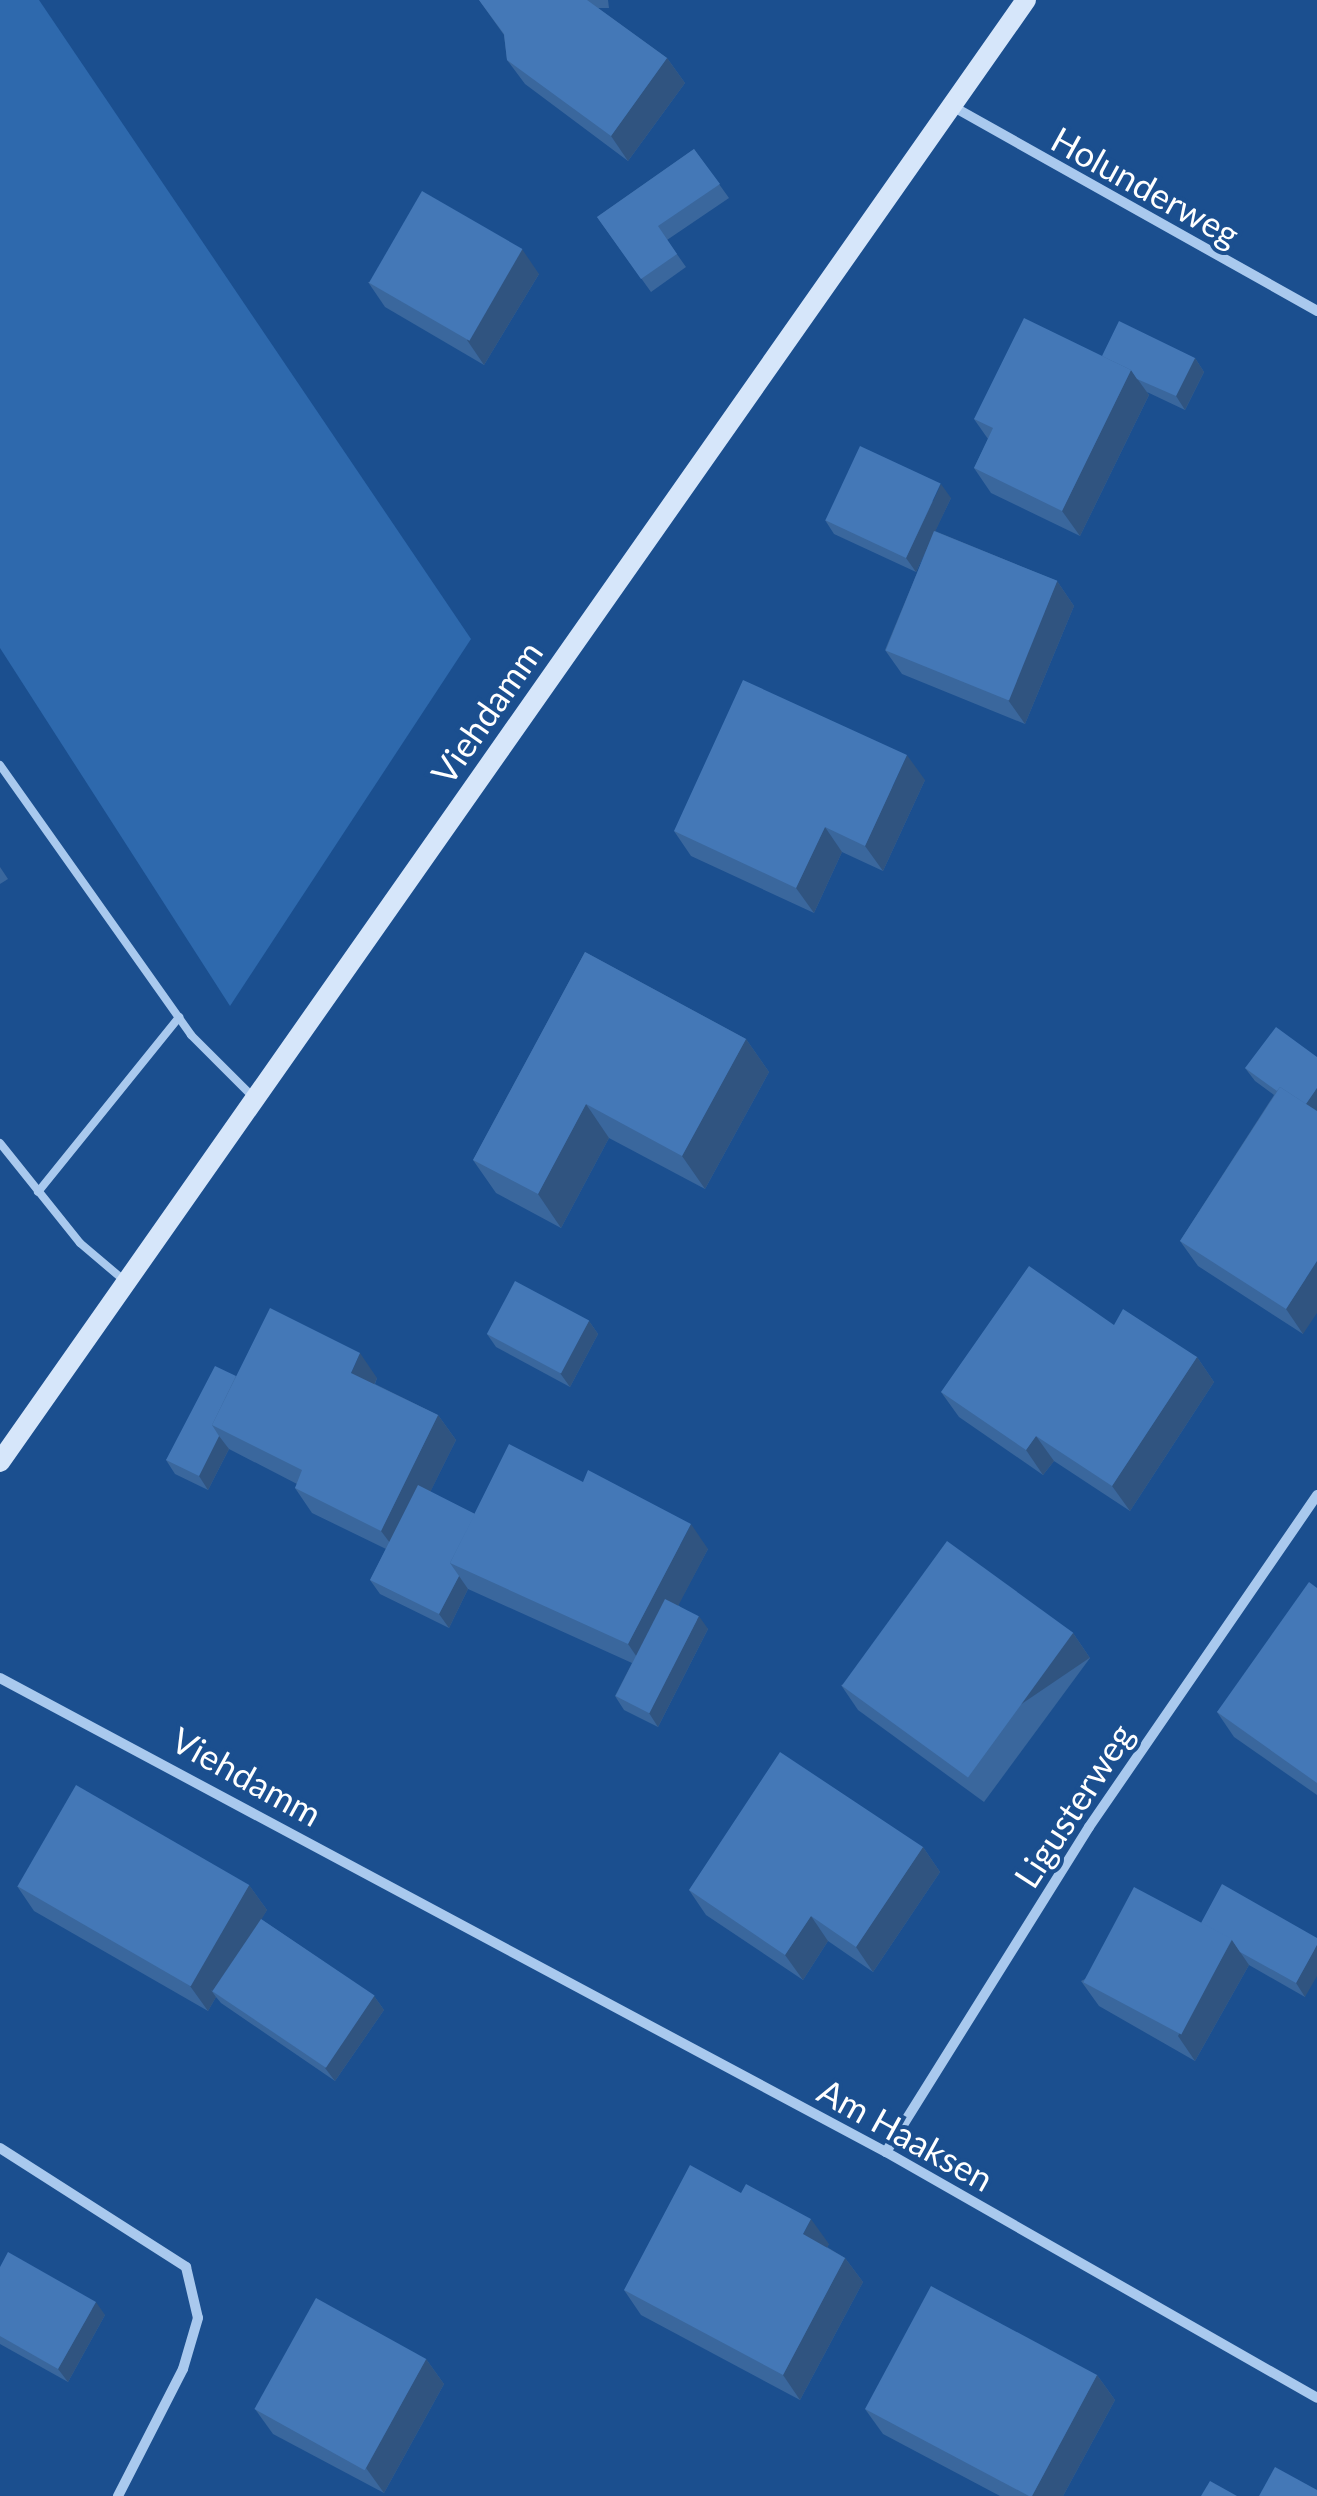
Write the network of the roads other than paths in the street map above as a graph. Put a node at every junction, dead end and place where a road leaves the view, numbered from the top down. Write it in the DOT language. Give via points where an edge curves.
graph roads {
  1 [pos="1026,0"];
  2 [pos="951,106"];
  3 [pos="1317,311"];
  4 [pos="0,765"];
  5 [pos="179,1017"];
  6 [pos="256,1100"];
  7 [pos="0,1143"];
  8 [pos="38,1192"];
  9 [pos="126,1282"];
  10 [pos="0,1462"];
  11 [pos="1317,1494"];
  12 [pos="0,1678"];
  13 [pos="462,1932"];
  14 [pos="0,2148"];
  15 [pos="886,2152"];
  16 [pos="1317,2398"];
  17 [pos="118,2496"];
  1 -- 2 [label="main road, Viehdamm"];
  2 -- 3 [label="street, Holunderweg"];
  2 -- 6 [label="main road, Viehdamm"];
  4 -- 5 [label="lane"];
  5 -- 6 [label="lane"];
  5 -- 8 [label="lane"];
  6 -- 9 [label="main road, Viehdamm"];
  7 -- 8 [label="lane"];
  8 -- 9 [label="lane"];
  9 -- 10 [label="main road, Viehdamm"];
  11 -- 15 [label="street, Ligusterweg" via="1089,1827"];
  12 -- 13 [label="street, Viehdamm"];
  13 -- 15 [label="street, Am Haaksen"];
  14 -- 17 [label="street" via="186,2266 198,2318 182,2369"];
  15 -- 16 [label="street, Am Haaksen"];
}
